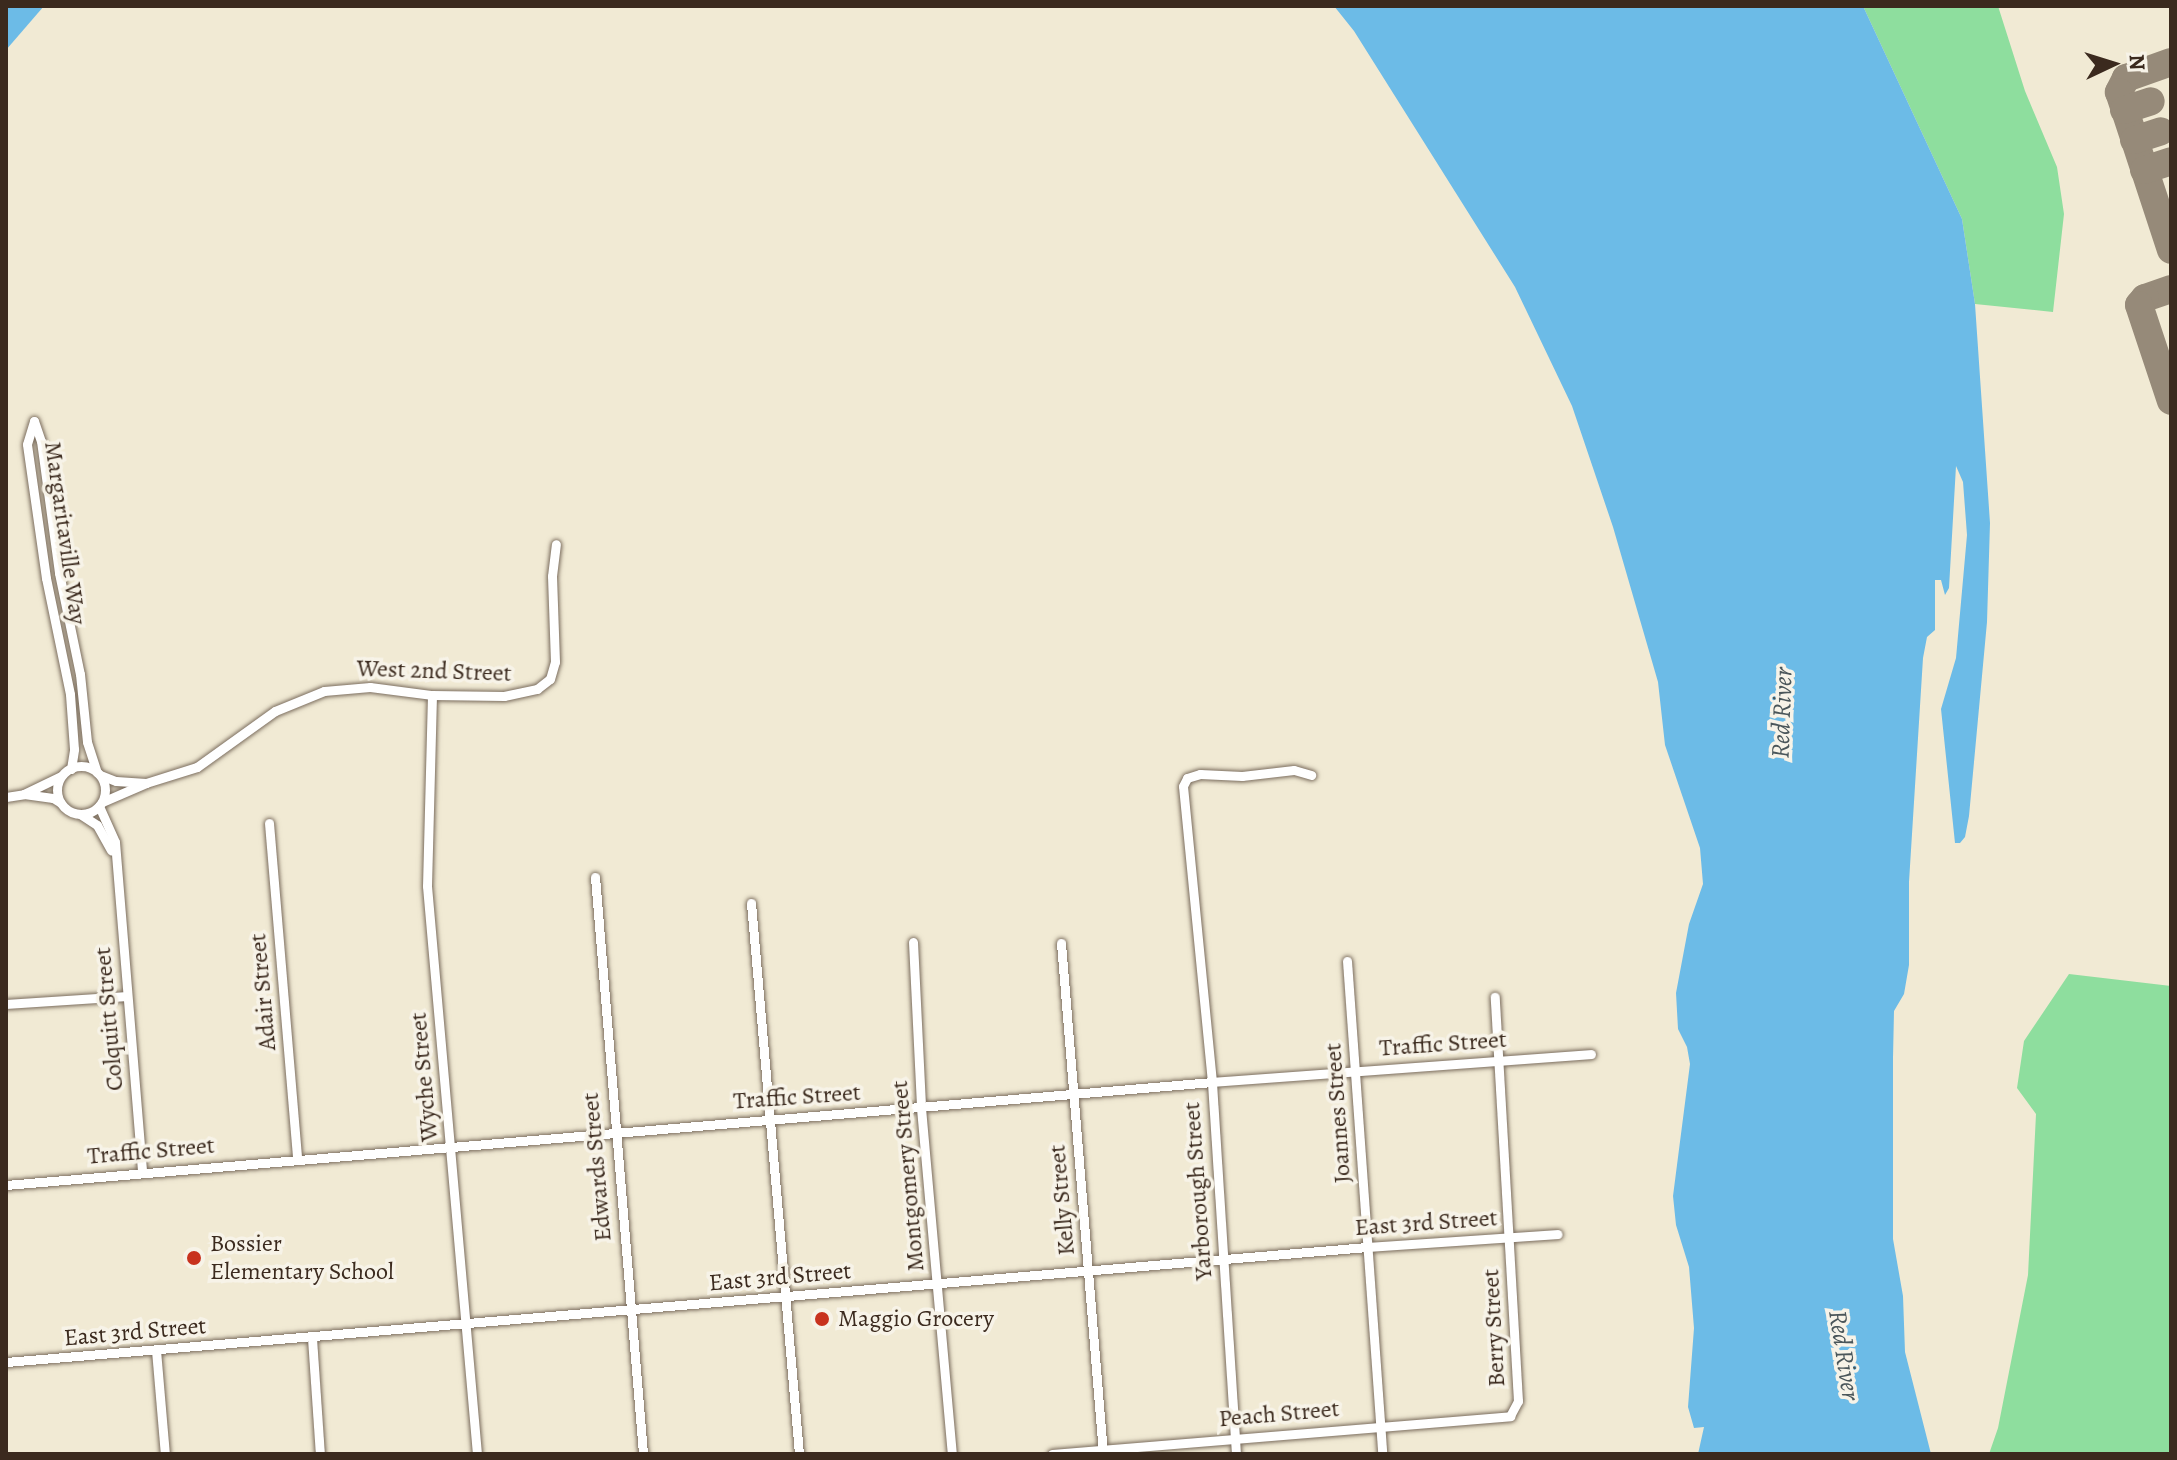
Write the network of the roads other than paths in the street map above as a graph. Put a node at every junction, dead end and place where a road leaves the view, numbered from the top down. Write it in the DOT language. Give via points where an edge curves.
graph roads {
  1 [pos="556,544"];
  2 [pos="432,695"];
  3 [pos="67,771"];
  4 [pos="98,773"];
  5 [pos="1311,775"];
  6 [pos="146,783"];
  7 [pos="24,794"];
  8 [pos="6,797"];
  9 [pos="61,803"];
  10 [pos="100,804"];
  11 [pos="79,814"];
  12 [pos="269,823"];
  13 [pos="115,861"];
  14 [pos="595,877"];
  15 [pos="751,903"];
  16 [pos="913,942"];
  17 [pos="1061,943"];
  18 [pos="1347,961"];
  19 [pos="127,996"];
  20 [pos="1495,997"];
  21 [pos="6,1004"];
  22 [pos="1591,1054"];
  23 [pos="1499,1060"];
  24 [pos="1355,1071"];
  25 [pos="1212,1082"];
  26 [pos="1073,1094"];
  27 [pos="921,1108"];
  28 [pos="769,1119"];
  29 [pos="614,1132"];
  30 [pos="451,1145"];
  31 [pos="297,1159"];
  32 [pos="142,1173"];
  33 [pos="6,1185"];
  34 [pos="1558,1234"];
  35 [pos="1509,1237"];
  36 [pos="1368,1247"];
  37 [pos="1223,1260"];
  38 [pos="1089,1270"];
  39 [pos="936,1283"];
  40 [pos="786,1296"];
  41 [pos="630,1310"];
  42 [pos="466,1324"];
  43 [pos="312,1338"];
  44 [pos="156,1350"];
  45 [pos="6,1362"];
  46 [pos="1510,1416"];
  47 [pos="1380,1425"];
  48 [pos="1235,1439"];
  49 [pos="1103,1452"];
  50 [pos="165,1454"];
  51 [pos="320,1454"];
  52 [pos="477,1454"];
  53 [pos="643,1454"];
  54 [pos="799,1454"];
  55 [pos="952,1454"];
  56 [pos="1052,1454"];
  57 [pos="1236,1454"];
  58 [pos="1382,1454"];
  1 -- 2 [label="street, West 2nd Street" via="555,662 550,679 537,689 510,696"];
  2 -- 6 [label="street, West 2nd Street" via="361,687 304,697 275,711 197,767"];
  2 -- 30 [label="street, Wyche Street" via="427,886"];
  3 -- 4 [label="street" via="83,766"];
  3 -- 4 [label="street, Margaritaville Way" via="74,749 70,694 27,444 34,421 80,674 87,742"];
  3 -- 7 [label="street"];
  3 -- 9 [label="street" via="58,788"];
  4 -- 6 [label="street, West 2nd Street" via="116,781"];
  4 -- 10 [label="street" via="105,789"];
  5 -- 25 [label="street, Yarborough Street" via="1294,770 1200,774 1185,780"];
  6 -- 10 [label="street, West 2nd Street"];
  7 -- 8 [label="street"];
  7 -- 9 [label="street"];
  9 -- 11 [label="street"];
  10 -- 11 [label="street"];
  10 -- 13 [label="street, Colquitt Street" via="115,842"];
  11 -- 13 [label="street, Colquitt Street" via="104,833"];
  12 -- 31 [label="street, Adair Street"];
  13 -- 19 [label="street, Colquitt Street"];
  14 -- 29 [label="street, Edwards Street"];
  15 -- 28 [label="street"];
  16 -- 27 [label="street, Montgomery Street"];
  17 -- 26 [label="street, Kelly Street"];
  18 -- 24 [label="street, Joannes Street"];
  19 -- 21 [label="street"];
  19 -- 32 [label="street, Colquitt Street"];
  20 -- 23 [label="street, Berry Street"];
  22 -- 23 [label="street, Traffic Street"];
  23 -- 24 [label="street, Traffic Street"];
  23 -- 35 [label="street, Berry Street"];
  24 -- 25 [label="street, Traffic Street"];
  24 -- 36 [label="street, Joannes Street"];
  25 -- 26 [label="street, Traffic Street"];
  25 -- 37 [label="street, Yarborough Street"];
  26 -- 27 [label="street, Traffic Street"];
  26 -- 38 [label="street, Kelly Street"];
  27 -- 28 [label="street, Traffic Street"];
  27 -- 39 [label="street, Montgomery Street"];
  28 -- 29 [label="street, Traffic Street"];
  28 -- 40 [label="street"];
  29 -- 30 [label="street, Traffic Street"];
  29 -- 41 [label="street, Edwards Street"];
  30 -- 31 [label="street, Traffic Street"];
  30 -- 42 [label="street, Wyche Street"];
  31 -- 32 [label="street, Traffic Street"];
  32 -- 33 [label="street, Traffic Street"];
  34 -- 35 [label="street, East 3rd Street"];
  35 -- 36 [label="street, East 3rd Street"];
  35 -- 46 [label="street, Berry Street" via="1518,1401"];
  36 -- 37 [label="street, East 3rd Street"];
  36 -- 47 [label="street, Joannes Street"];
  37 -- 38 [label="street, East 3rd Street"];
  37 -- 48 [label="street, Yarborough Street"];
  38 -- 39 [label="street, East 3rd Street"];
  38 -- 49 [label="street, Kelly Street"];
  39 -- 40 [label="street, East 3rd Street"];
  39 -- 55 [label="street, Montgomery Street"];
  40 -- 41 [label="street, East 3rd Street"];
  40 -- 54 [label="street"];
  41 -- 42 [label="street, East 3rd Street"];
  41 -- 53 [label="street, Edwards Street"];
  42 -- 43 [label="street, East 3rd Street"];
  42 -- 52 [label="street, Wyche Street"];
  43 -- 44 [label="street, East 3rd Street"];
  43 -- 51 [label="street"];
  44 -- 45 [label="street, East 3rd Street"];
  44 -- 50 [label="street"];
  46 -- 47 [label="street, Peach Street"];
  47 -- 48 [label="street, Peach Street"];
  47 -- 58 [label="street, Joannes Street"];
  48 -- 49 [label="street, Peach Street"];
  48 -- 57 [label="street, Yarborough Street"];
  49 -- 56 [label="street, Peach Street"];
}
